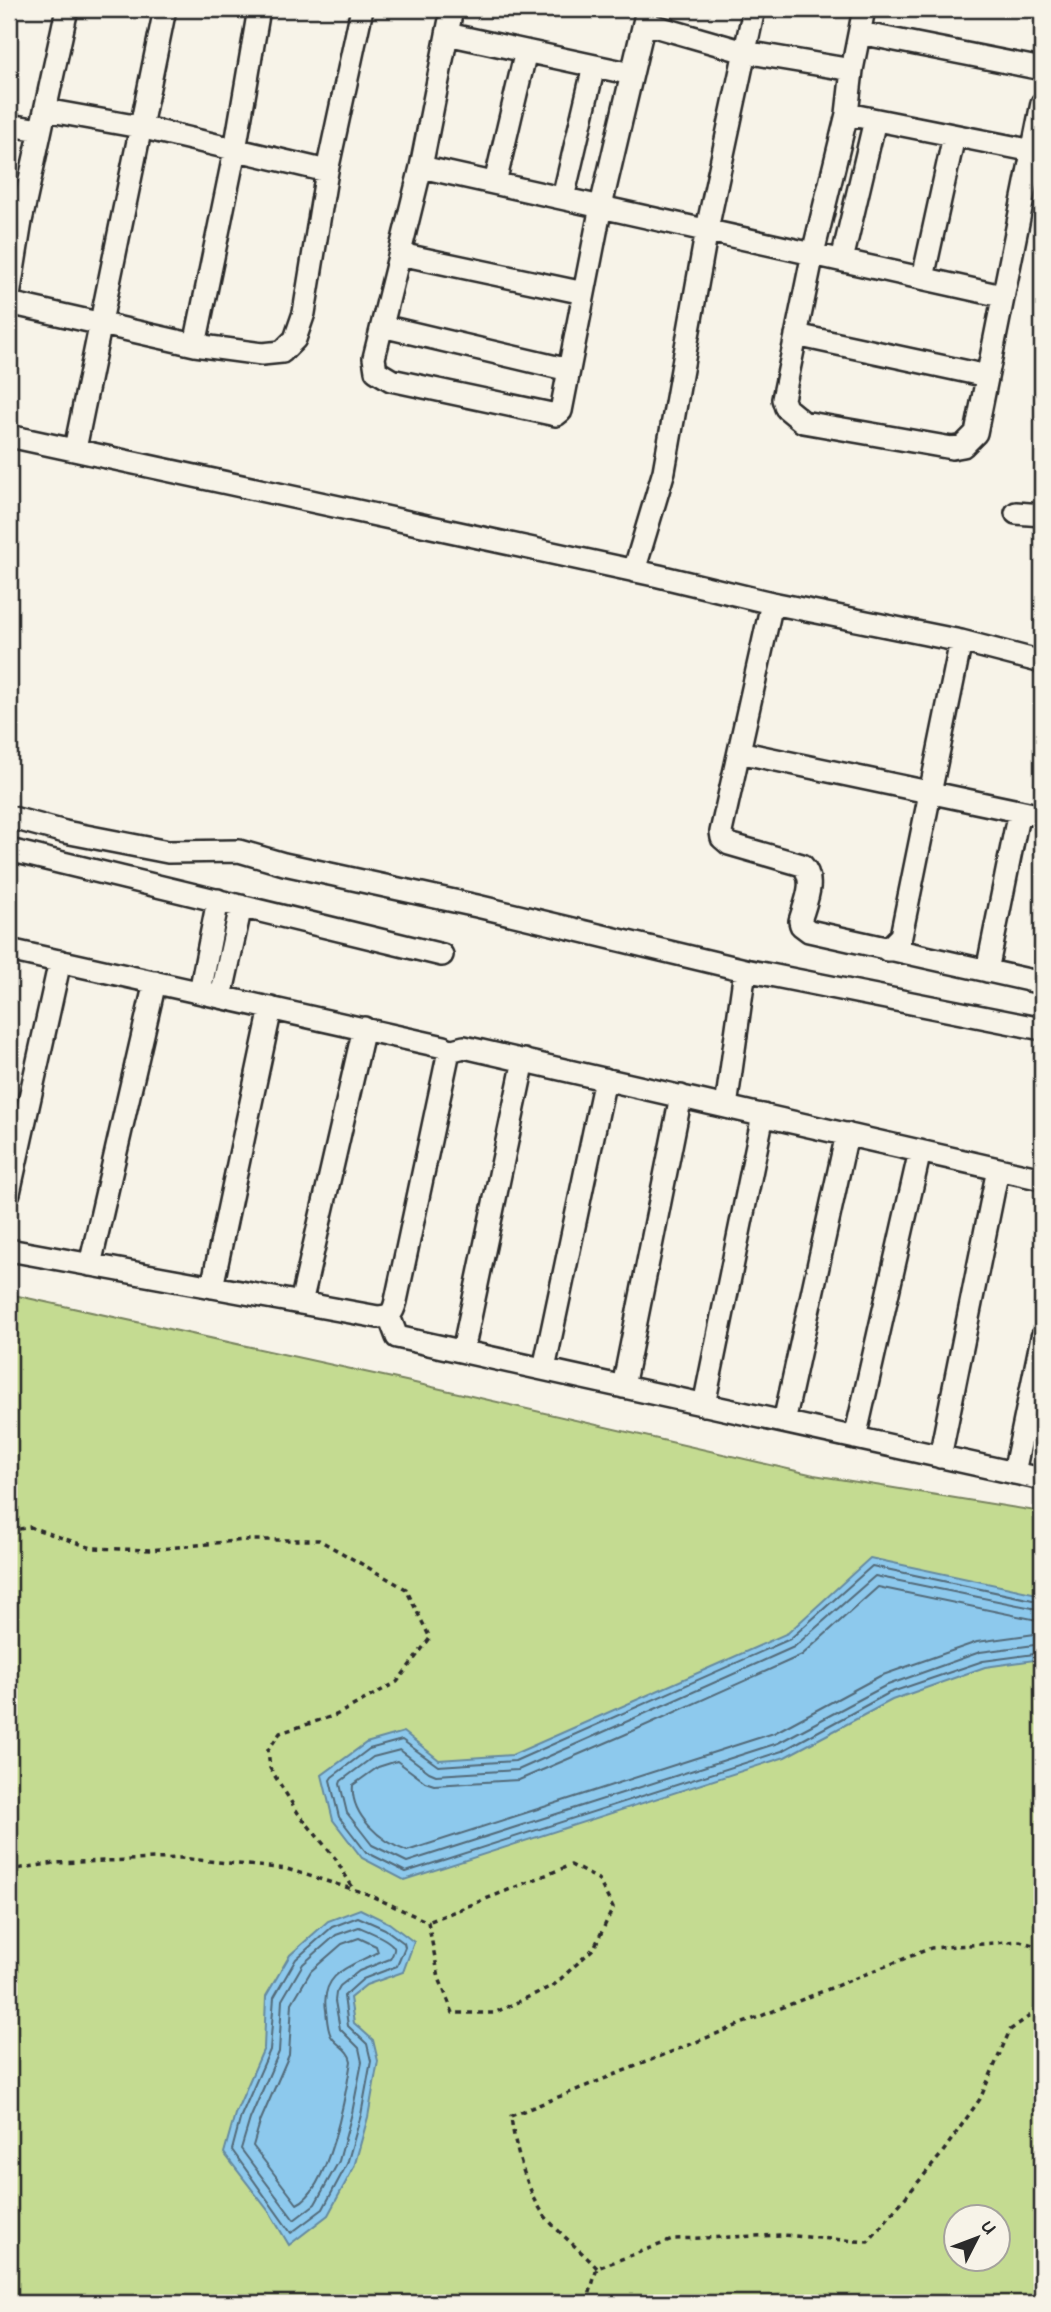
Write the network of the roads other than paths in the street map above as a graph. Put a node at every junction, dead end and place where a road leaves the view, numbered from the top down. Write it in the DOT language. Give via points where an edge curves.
graph roads {
  1 [pos="67,9"];
  2 [pos="165,9"];
  3 [pos="260,9"];
  4 [pos="362,9"];
  5 [pos="452,9"];
  6 [pos="754,9"];
  7 [pos="864,9"];
  8 [pos="645,16"];
  9 [pos="860,33"];
  10 [pos="447,34"];
  11 [pos="526,51"];
  12 [pos="745,52"];
  13 [pos="594,66"];
  14 [pos="1042,69"];
  15 [pos="852,70"];
  16 [pos="632,74"];
  17 [pos="1042,103"];
  18 [pos="847,114"];
  19 [pos="43,120"];
  20 [pos="875,120"];
  21 [pos="9,125"];
  22 [pos="140,127"];
  23 [pos="954,136"];
  24 [pos="235,150"];
  25 [pos="1033,151"];
  26 [pos="421,167"];
  27 [pos="327,171"];
  28 [pos="495,183"];
  29 [pos="563,198"];
  30 [pos="601,206"];
  31 [pos="15,220"];
  32 [pos="707,229"];
  33 [pos="813,253"];
  34 [pos="400,254"];
  35 [pos="842,260"];
  36 [pos="923,278"];
  37 [pos="584,293"];
  38 [pos="9,296"];
  39 [pos="1002,296"];
  40 [pos="9,303"];
  41 [pos="100,323"];
  42 [pos="382,326"];
  43 [pos="796,335"];
  44 [pos="195,345"];
  45 [pos="569,370"];
  46 [pos="987,376"];
  47 [pos="9,436"];
  48 [pos="75,449"];
  49 [pos="1016,513"];
  50 [pos="1042,515"];
  51 [pos="634,571"];
  52 [pos="772,603"];
  53 [pos="961,641"];
  54 [pos="1042,662"];
  55 [pos="739,752"];
  56 [pos="930,793"];
  57 [pos="1019,811"];
  58 [pos="1042,816"];
  59 [pos="9,817"];
  60 [pos="9,850"];
  61 [pos="218,900"];
  62 [pos="241,906"];
  63 [pos="9,950"];
  64 [pos="887,950"];
  65 [pos="442,955"];
  66 [pos="60,961"];
  67 [pos="745,970"];
  68 [pos="987,971"];
  69 [pos="155,982"];
  70 [pos="1042,983"];
  71 [pos="200,992"];
  72 [pos="221,997"];
  73 [pos="271,1008"];
  74 [pos="364,1028"];
  75 [pos="1042,1029"];
  76 [pos="449,1051"];
  77 [pos="524,1060"];
  78 [pos="605,1079"];
  79 [pos="681,1096"];
  80 [pos="726,1107"];
  81 [pos="763,1115"];
  82 [pos="847,1135"];
  83 [pos="920,1151"];
  84 [pos="998,1169"];
  85 [pos="1042,1179"];
  86 [pos="9,1193"];
  87 [pos="9,1250"];
  88 [pos="90,1265"];
  89 [pos="212,1287"];
  90 [pos="301,1303"];
  91 [pos="389,1316"];
  92 [pos="1042,1337"];
  93 [pos="463,1351"];
  94 [pos="544,1369"];
  95 [pos="623,1387"];
  96 [pos="704,1405"];
  97 [pos="784,1422"];
  98 [pos="855,1438"];
  99 [pos="940,1457"];
  100 [pos="1014,1473"];
  101 [pos="1042,1479"];
  1 -- 19 [label="street"];
  2 -- 22 [label="street"];
  3 -- 24 [label="street"];
  4 -- 27 [label="street"];
  5 -- 10 [label="street"];
  6 -- 12 [label="street"];
  7 -- 9 [label="street"];
  8 -- 12 [label="street"];
  8 -- 16 [label="street"];
  9 -- 14 [label="street"];
  9 -- 15 [label="street"];
  10 -- 11 [label="street"];
  10 -- 26 [label="street"];
  11 -- 13 [label="street"];
  11 -- 28 [label="street"];
  12 -- 15 [label="street"];
  12 -- 32 [label="street"];
  13 -- 16 [label="street"];
  13 -- 29 [label="street"];
  15 -- 18 [label="street"];
  16 -- 30 [label="street"];
  17 -- 25 [label="street"];
  18 -- 20 [label="street"];
  18 -- 33 [label="street"];
  19 -- 21 [label="street"];
  19 -- 22 [label="street"];
  19 -- 31 [label="street"];
  20 -- 23 [label="street"];
  20 -- 35 [label="street"];
  22 -- 24 [label="street"];
  22 -- 41 [label="street"];
  23 -- 25 [label="street"];
  23 -- 36 [label="street"];
  24 -- 27 [label="street"];
  24 -- 44 [label="street"];
  25 -- 39 [label="street"];
  26 -- 28 [label="street"];
  26 -- 34 [label="street"];
  27 -- 44 [label="street" via="304,313 295,339 282,352 262,354"];
  28 -- 29 [label="street"];
  29 -- 30 [label="street"];
  30 -- 32 [label="street"];
  30 -- 37 [label="street"];
  31 -- 38 [label="street"];
  32 -- 33 [label="street"];
  32 -- 51 [label="street" via="664,471"];
  33 -- 35 [label="street"];
  33 -- 43 [label="street"];
  34 -- 37 [label="street"];
  34 -- 42 [label="street"];
  35 -- 36 [label="street"];
  36 -- 39 [label="street"];
  37 -- 45 [label="street"];
  39 -- 46 [label="street"];
  40 -- 41 [label="street"];
  41 -- 44 [label="street"];
  41 -- 48 [label="street"];
  42 -- 45 [label="street"];
  42 -- 45 [label="street" via="374,358 376,372 391,380 556,415 561,411"];
  43 -- 46 [label="street"];
  43 -- 46 [label="street" via="783,399 786,408 803,422 952,448 963,446 976,433"];
  47 -- 48 [label="street"];
  48 -- 51 [label="street"];
  49 -- 50 [label="street"];
  51 -- 52 [label="street"];
  52 -- 53 [label="street"];
  52 -- 55 [label="street"];
  53 -- 54 [label="street"];
  53 -- 56 [label="street"];
  55 -- 56 [label="street"];
  55 -- 64 [label="street" via="722,838 806,868 811,880 800,921 804,928"];
  56 -- 57 [label="street"];
  56 -- 64 [label="street" via="901,936"];
  57 -- 58 [label="street"];
  57 -- 68 [label="street"];
  59 -- 67 [label="street" via="168,852 239,851"];
  60 -- 61 [label="street"];
  61 -- 62 [label="street"];
  61 -- 71 [label="street"];
  62 -- 65 [label="street"];
  62 -- 72 [label="street"];
  63 -- 66 [label="street"];
  64 -- 68 [label="street"];
  66 -- 69 [label="street"];
  66 -- 86 [label="street"];
  67 -- 75 [label="street"];
  67 -- 80 [label="street"];
  68 -- 70 [label="street"];
  69 -- 71 [label="street"];
  69 -- 88 [label="street"];
  71 -- 72 [label="street"];
  72 -- 73 [label="street"];
  73 -- 74 [label="street"];
  73 -- 89 [label="street"];
  74 -- 76 [label="street" via="444,1046"];
  74 -- 90 [label="street"];
  76 -- 77 [label="street" via="464,1047"];
  76 -- 91 [label="street" via="394,1312"];
  77 -- 78 [label="street"];
  77 -- 93 [label="street"];
  78 -- 79 [label="street"];
  78 -- 94 [label="street"];
  79 -- 80 [label="street"];
  79 -- 95 [label="street"];
  80 -- 81 [label="street"];
  81 -- 82 [label="street"];
  81 -- 96 [label="street"];
  82 -- 83 [label="street"];
  82 -- 97 [label="street"];
  83 -- 84 [label="street"];
  83 -- 98 [label="street"];
  84 -- 85 [label="street"];
  84 -- 99 [label="street"];
  87 -- 88 [label="street"];
  88 -- 89 [label="street"];
  89 -- 90 [label="street"];
  90 -- 91 [label="street"];
  91 -- 93 [label="street" via="397,1337"];
  92 -- 100 [label="street"];
  93 -- 94 [label="street"];
  94 -- 95 [label="street"];
  95 -- 96 [label="street"];
  96 -- 97 [label="street"];
  97 -- 98 [label="street"];
  98 -- 99 [label="street"];
  99 -- 100 [label="street"];
  100 -- 101 [label="street"];
}
